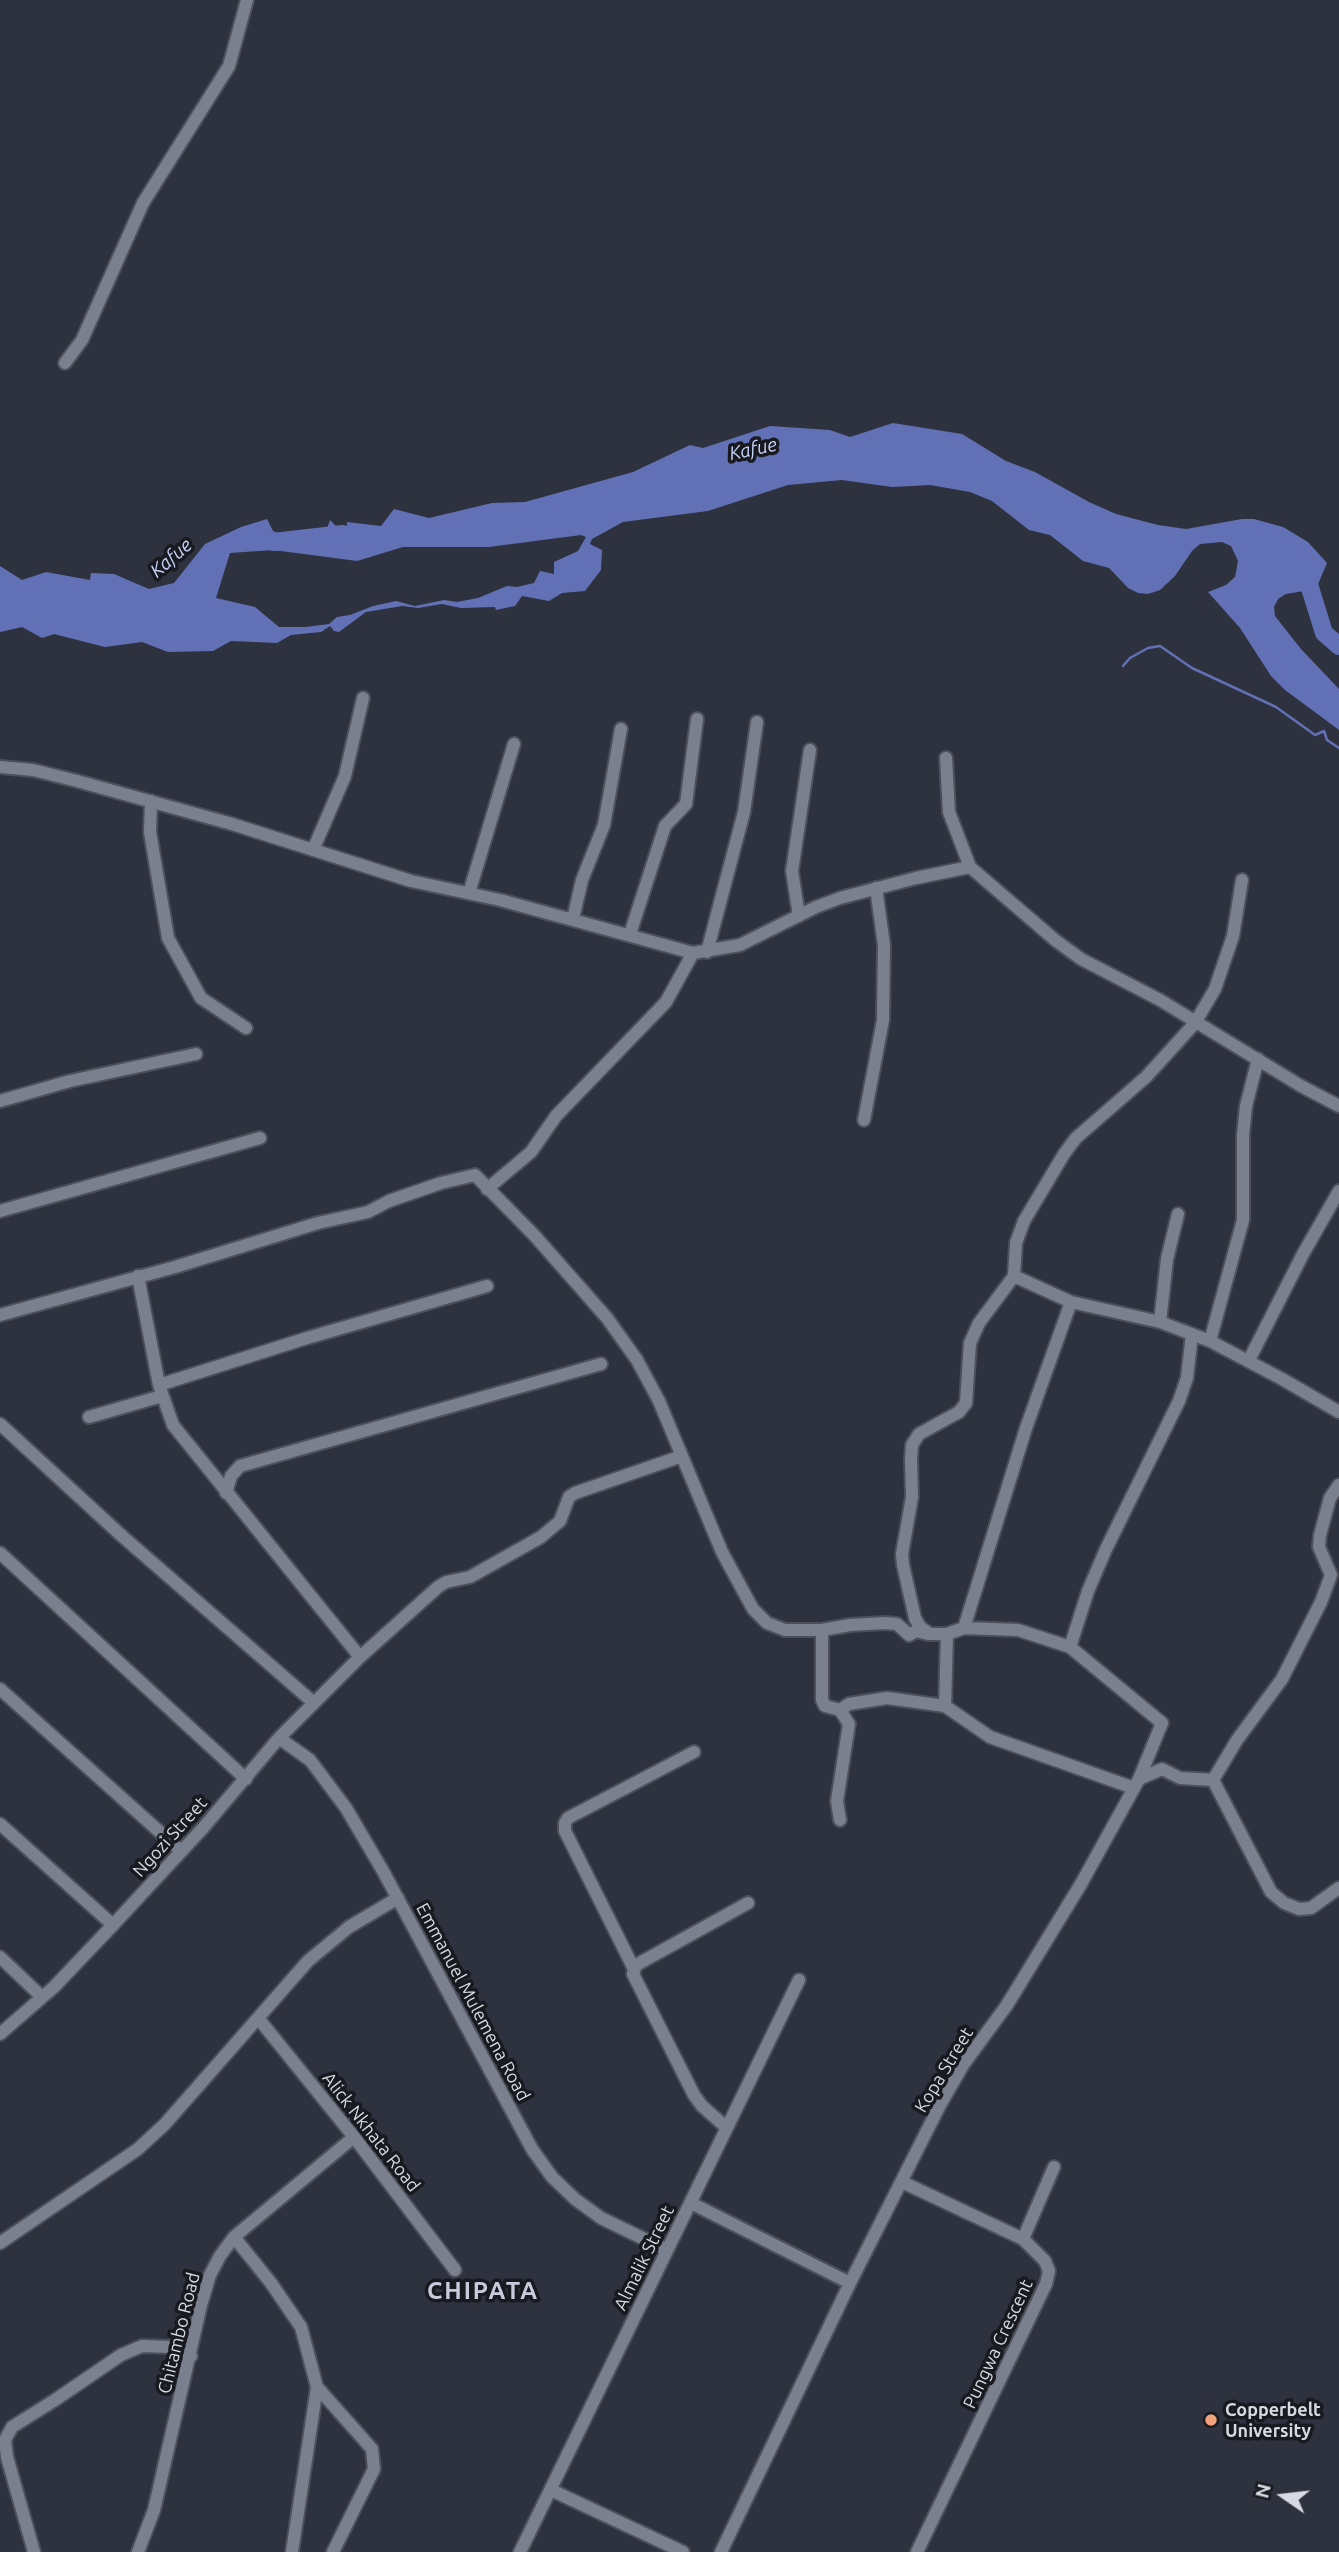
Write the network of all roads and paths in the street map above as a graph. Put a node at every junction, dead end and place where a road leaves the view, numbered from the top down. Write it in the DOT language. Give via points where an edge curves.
graph roads {
  1 [pos="247,0"];
  2 [pos="65,363"];
  3 [pos="363,698"];
  4 [pos="697,719"];
  5 [pos="757,722"];
  6 [pos="621,729"];
  7 [pos="514,744"];
  8 [pos="810,750"];
  9 [pos="946,758"];
  10 [pos="0,767"];
  11 [pos="151,802"];
  12 [pos="313,850"];
  13 [pos="970,867"];
  14 [pos="1242,880"];
  15 [pos="876,888"];
  16 [pos="469,894"];
  17 [pos="799,916"];
  18 [pos="573,919"];
  19 [pos="630,934"];
  20 [pos="707,952"];
  21 [pos="693,953"];
  22 [pos="1195,1023"];
  23 [pos="246,1028"];
  24 [pos="196,1054"];
  25 [pos="1258,1059"];
  26 [pos="0,1101"];
  27 [pos="1339,1106"];
  28 [pos="864,1121"];
  29 [pos="260,1138"];
  30 [pos="487,1189"];
  31 [pos="1339,1191"];
  32 [pos="0,1211"];
  33 [pos="1178,1214"];
  34 [pos="138,1276"];
  35 [pos="1014,1276"];
  36 [pos="487,1286"];
  37 [pos="1071,1303"];
  38 [pos="0,1315"];
  39 [pos="1160,1322"];
  40 [pos="1192,1334"];
  41 [pos="1210,1341"];
  42 [pos="1249,1360"];
  43 [pos="601,1364"];
  44 [pos="161,1390"];
  45 [pos="1339,1412"];
  46 [pos="89,1417"];
  47 [pos="0,1424"];
  48 [pos="682,1456"];
  49 [pos="1339,1485"];
  50 [pos="226,1493"];
  51 [pos="0,1553"];
  52 [pos="964,1628"];
  53 [pos="822,1630"];
  54 [pos="930,1634"];
  55 [pos="947,1634"];
  56 [pos="1070,1647"];
  57 [pos="360,1657"];
  58 [pos="0,1689"];
  59 [pos="314,1703"];
  60 [pos="945,1706"];
  61 [pos="840,1710"];
  62 [pos="279,1738"];
  63 [pos="694,1752"];
  64 [pos="246,1779"];
  65 [pos="1213,1780"];
  66 [pos="1137,1784"];
  67 [pos="840,1820"];
  68 [pos="0,1824"];
  69 [pos="181,1851"];
  70 [pos="1339,1888"];
  71 [pos="398,1898"];
  72 [pos="748,1903"];
  73 [pos="113,1925"];
  74 [pos="0,1957"];
  75 [pos="634,1969"];
  76 [pos="799,1980"];
  77 [pos="42,1997"];
  78 [pos="258,2018"];
  79 [pos="0,2034"];
  80 [pos="727,2128"];
  81 [pos="354,2137"];
  82 [pos="1054,2167"];
  83 [pos="902,2182"];
  84 [pos="691,2203"];
  85 [pos="234,2237"];
  86 [pos="1023,2239"];
  87 [pos="0,2243"];
  88 [pos="667,2250"];
  89 [pos="455,2270"];
  90 [pos="850,2283"];
  91 [pos="191,2356"];
  92 [pos="317,2387"];
  93 [pos="551,2490"];
  94 [pos="34,2552"];
  95 [pos="138,2552"];
  96 [pos="292,2552"];
  97 [pos="333,2552"];
  98 [pos="520,2552"];
  99 [pos="683,2552"];
  100 [pos="721,2552"];
  101 [pos="917,2552"];
  1 -- 2 [label="street" via="229,66 143,203 82,340"];
  3 -- 12 [label="street" via="345,776"];
  4 -- 19 [label="street" via="686,804 664,826"];
  5 -- 20 [label="street" via="742,823"];
  6 -- 18 [label="street" via="604,825 582,880"];
  7 -- 16 [label="street"];
  8 -- 17 [label="street" via="792,870"];
  9 -- 13 [label="street" via="949,812"];
  10 -- 11 [label="street" via="33,770"];
  11 -- 12 [label="street"];
  11 -- 23 [label="street" via="150,832 168,937 201,998"];
  12 -- 16 [label="street"];
  13 -- 15 [label="street"];
  13 -- 22 [label="street" via="1081,959"];
  14 -- 22 [label="street" via="1226,964"];
  15 -- 17 [label="street"];
  15 -- 28 [label="street" via="884,946 883,1020"];
  16 -- 18 [label="street"];
  17 -- 20 [label="street" via="740,945"];
  18 -- 19 [label="street"];
  19 -- 21 [label="street"];
  20 -- 21 [label="street"];
  21 -- 30 [label="street" via="662,1007 556,1116 531,1152"];
  22 -- 25 [label="street"];
  22 -- 35 [label="street" via="1146,1077 1064,1154 1024,1221 1016,1243"];
  24 -- 26 [label="street"];
  25 -- 27 [label="street"];
  25 -- 41 [label="street" via="1243,1135 1243,1220"];
  29 -- 32 [label="street"];
  30 -- 34 [label="street" via="475,1175 457,1178 389,1200 368,1212"];
  30 -- 48 [label="street" via="607,1318 637,1360"];
  31 -- 42 [label="street"];
  33 -- 39 [label="street"];
  34 -- 38 [label="street"];
  34 -- 44 [label="street"];
  35 -- 37 [label="street"];
  35 -- 54 [label="street" via="970,1343 966,1403 959,1412 919,1434 912,1445 912,1497 902,1565 915,1618"];
  36 -- 44 [label="street" via="307,1338"];
  37 -- 39 [label="street"];
  37 -- 52 [label="street" via="1026,1428"];
  39 -- 40 [label="street"];
  40 -- 41 [label="street"];
  40 -- 56 [label="street" via="1179,1401 1106,1549"];
  41 -- 42 [label="street"];
  42 -- 45 [label="street"];
  43 -- 50 [label="street" via="240,1466"];
  44 -- 46 [label="street"];
  44 -- 50 [label="street" via="173,1425"];
  47 -- 59 [label="street"];
  48 -- 53 [label="street" via="722,1552 753,1609 776,1628"];
  48 -- 57 [label="street, Ngozi Street" via="575,1493 560,1521 541,1536 470,1577 438,1587"];
  49 -- 65 [label="street" via="1330,1498 1320,1535 1319,1547 1331,1575 1321,1602 1282,1679"];
  50 -- 57 [label="street"];
  51 -- 64 [label="street"];
  52 -- 55 [label="street"];
  52 -- 56 [label="street" via="1018,1630"];
  53 -- 54 [label="street" via="885,1623 897,1624 909,1635 916,1631"];
  53 -- 61 [label="street" via="822,1700 825,1706"];
  54 -- 55 [label="street"];
  55 -- 60 [label="street"];
  56 -- 66 [label="street, Kopa Street" via="1162,1723"];
  57 -- 59 [label="street, Ngozi Street"];
  58 -- 69 [label="street"];
  59 -- 62 [label="street, Ngozi Street"];
  60 -- 61 [label="street" via="887,1698 849,1704"];
  60 -- 66 [label="street" via="990,1737"];
  61 -- 67 [label="street" via="849,1724 837,1801"];
  62 -- 64 [label="street, Ngozi Street"];
  62 -- 71 [label="street, Emmanuel Mulemena Road" via="310,1760 330,1786"];
  63 -- 75 [label="street" via="565,1823"];
  64 -- 69 [label="street, Ngozi Street"];
  65 -- 66 [label="street" via="1180,1778 1162,1769"];
  65 -- 70 [label="street" via="1271,1892 1299,1909 1311,1908"];
  66 -- 83 [label="street, Kopa Street" via="1052,1934 963,2065"];
  68 -- 73 [label="street"];
  69 -- 73 [label="street, Ngozi Street"];
  71 -- 78 [label="street" via="349,1927 308,1961"];
  71 -- 88 [label="street, Emmanuel Mulemena Road" via="532,2149 552,2177 601,2218"];
  72 -- 75 [label="street"];
  73 -- 77 [label="street, Ngozi Street"];
  74 -- 77 [label="street"];
  75 -- 80 [label="street" via="634,1978 694,2095"];
  76 -- 80 [label="street, Almalik Street"];
  77 -- 79 [label="street, Ngozi Street"];
  78 -- 81 [label="street, Alick Nkhata Road"];
  78 -- 87 [label="street" via="138,2149"];
  80 -- 84 [label="street, Almalik Street"];
  81 -- 85 [label="street, Chitambo Road"];
  81 -- 89 [label="street, Alick Nkhata Road"];
  82 -- 86 [label="street"];
  83 -- 86 [label="street, Pungwa Crescent"];
  83 -- 90 [label="street, Kopa Street"];
  84 -- 88 [label="street, Almalik Street"];
  84 -- 90 [label="street"];
  85 -- 91 [label="street, Chitambo Road" via="210,2275"];
  85 -- 92 [label="street" via="301,2328"];
  86 -- 101 [label="street, Pungwa Crescent" via="1045,2261 1049,2271 1046,2284"];
  88 -- 93 [label="street, Almalik Street"];
  90 -- 100 [label="street, Kopa Street"];
  91 -- 94 [label="street" via="170,2347 142,2346 12,2427 5,2440 7,2457"];
  91 -- 95 [label="street, Chitambo Road" via="154,2510"];
  92 -- 96 [label="street"];
  92 -- 97 [label="street" via="372,2449 374,2469"];
  93 -- 98 [label="street, Almalik Street"];
  93 -- 99 [label="street"];
}
